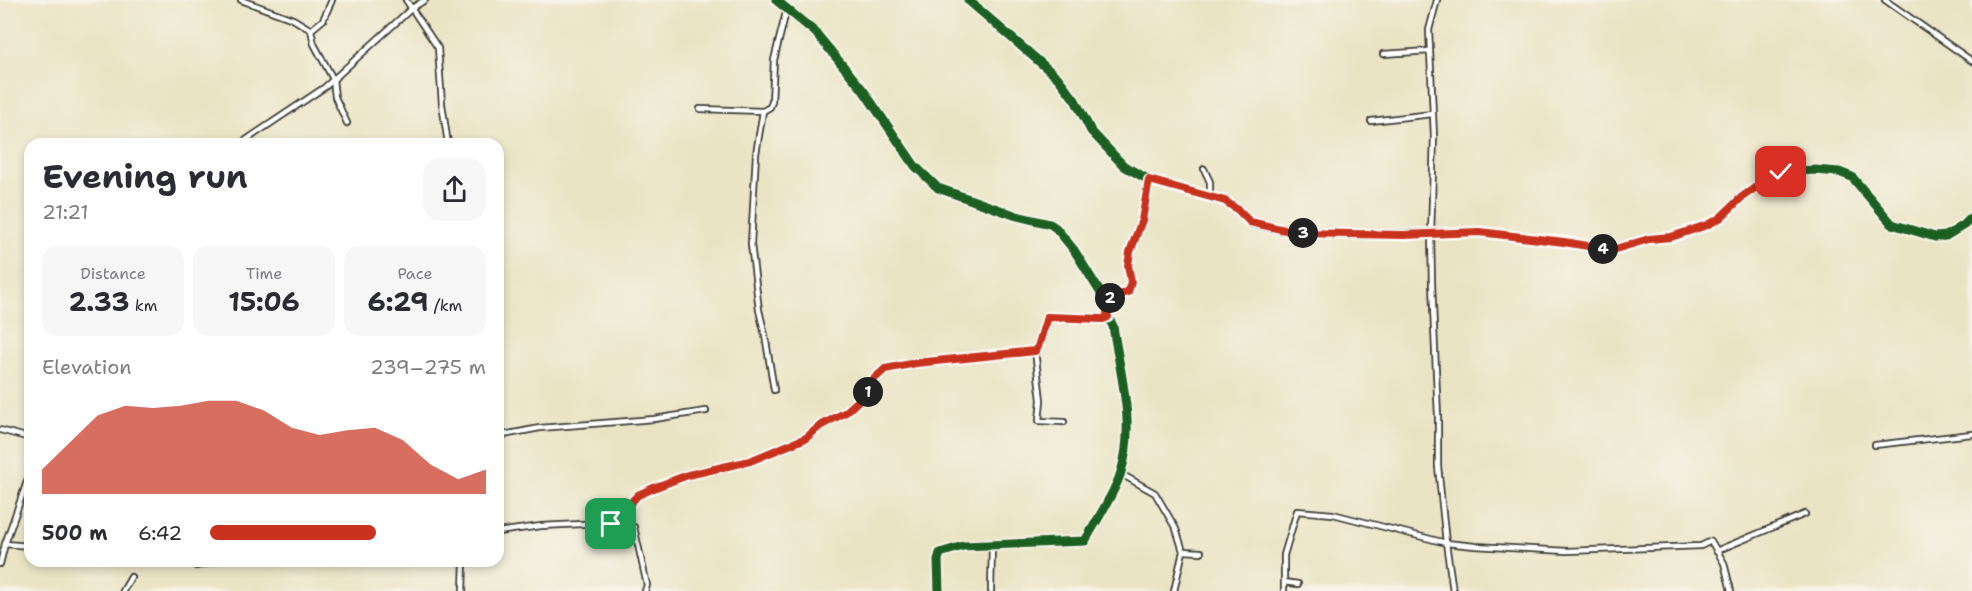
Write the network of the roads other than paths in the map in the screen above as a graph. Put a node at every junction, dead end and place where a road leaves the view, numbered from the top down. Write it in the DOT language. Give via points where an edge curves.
graph roads {
  1 [pos="241,0"];
  2 [pos="332,0"];
  3 [pos="406,0"];
  4 [pos="425,0"];
  5 [pos="777,0"];
  6 [pos="968,0"];
  7 [pos="1437,0"];
  8 [pos="1885,0"];
  9 [pos="412,8"];
  10 [pos="787,8"];
  11 [pos="311,30"];
  12 [pos="1430,51"];
  13 [pos="1383,54"];
  14 [pos="1972,61"];
  15 [pos="333,79"];
  16 [pos="700,109"];
  17 [pos="763,111"];
  18 [pos="1432,114"];
  19 [pos="1371,121"];
  20 [pos="347,123"];
  21 [pos="249,138"];
  22 [pos="447,138"];
  23 [pos="1204,169"];
  24 [pos="1149,180"];
  25 [pos="1210,197"];
  26 [pos="1972,217"];
  27 [pos="1431,234"];
  28 [pos="1105,300"];
  29 [pos="1108,317"];
  30 [pos="1035,351"];
  31 [pos="774,390"];
  32 [pos="706,411"];
  33 [pos="1064,422"];
  34 [pos="0,430"];
  35 [pos="1972,434"];
  36 [pos="504,435"];
  37 [pos="24,436"];
  38 [pos="1875,445"];
  39 [pos="1120,474"];
  40 [pos="24,489"];
  41 [pos="1805,513"];
  42 [pos="623,522"];
  43 [pos="504,531"];
  44 [pos="1446,543"];
  45 [pos="5,544"];
  46 [pos="992,545"];
  47 [pos="24,546"];
  48 [pos="1183,551"];
  49 [pos="1716,551"];
  50 [pos="1201,552"];
  51 [pos="0,564"];
  52 [pos="464,567"];
  53 [pos="131,577"];
  54 [pos="1284,582"];
  55 [pos="1298,584"];
  56 [pos="123,591"];
  57 [pos="463,591"];
  58 [pos="645,591"];
  59 [pos="939,591"];
  60 [pos="991,591"];
  61 [pos="1174,591"];
  62 [pos="1284,591"];
  63 [pos="1453,591"];
  64 [pos="1731,591"];
  1 -- 11 [label="street" via="293,19"];
  2 -- 11 [label="street" via="323,20"];
  3 -- 9 [label="street"];
  4 -- 9 [label="street"];
  5 -- 10 [label="street"];
  6 -- 24 [label="street" via="1058,78 1099,141 1124,166"];
  7 -- 12 [label="street"];
  8 -- 14 [label="street"];
  9 -- 15 [label="street"];
  9 -- 22 [label="street" via="438,48"];
  10 -- 17 [label="street" via="774,60 772,102"];
  10 -- 28 [label="street" via="836,56 915,166 938,188 1056,228"];
  11 -- 15 [label="street"];
  12 -- 13 [label="street"];
  12 -- 18 [label="street"];
  15 -- 20 [label="street" via="335,97"];
  15 -- 21 [label="street"];
  16 -- 17 [label="street"];
  17 -- 31 [label="street" via="756,154 751,244"];
  18 -- 19 [label="street"];
  18 -- 27 [label="street"];
  23 -- 25 [label="street" via="1210,182"];
  24 -- 25 [label="street"];
  24 -- 28 [label="street" via="1142,220 1130,252 1128,292"];
  25 -- 27 [label="street" via="1225,201 1250,222 1298,233"];
  26 -- 27 [label="street" via="1946,236 1935,237 1892,224 1852,177 1815,170 1781,172 1769,178 1707,225 1612,250 1479,232"];
  27 -- 44 [label="street" via="1438,466"];
  28 -- 29 [label="street"];
  29 -- 30 [label="street" via="1047,317"];
  29 -- 39 [label="street" via="1113,326 1129,428"];
  30 -- 33 [label="street" via="1041,400 1039,421"];
  30 -- 42 [label="street" via="885,369 846,412 806,438 766,455 688,475 638,495 623,511"];
  32 -- 36 [label="street"];
  34 -- 37 [label="street"];
  35 -- 38 [label="street"];
  39 -- 46 [label="street" via="1085,541"];
  39 -- 48 [label="street" via="1155,493 1176,529"];
  40 -- 45 [label="street"];
  41 -- 49 [label="street"];
  42 -- 43 [label="street"];
  42 -- 58 [label="street" via="634,527"];
  44 -- 49 [label="street" via="1567,551 1701,546 1711,541"];
  44 -- 54 [label="street" via="1333,514 1297,511 1284,555"];
  44 -- 63 [label="street"];
  45 -- 47 [label="street"];
  45 -- 51 [label="street"];
  46 -- 59 [label="street" via="963,546 940,553"];
  46 -- 60 [label="street"];
  48 -- 50 [label="street"];
  48 -- 61 [label="street"];
  49 -- 64 [label="street" via="1724,563"];
  52 -- 57 [label="street"];
  53 -- 56 [label="street"];
  54 -- 55 [label="street"];
  54 -- 62 [label="street"];
}
